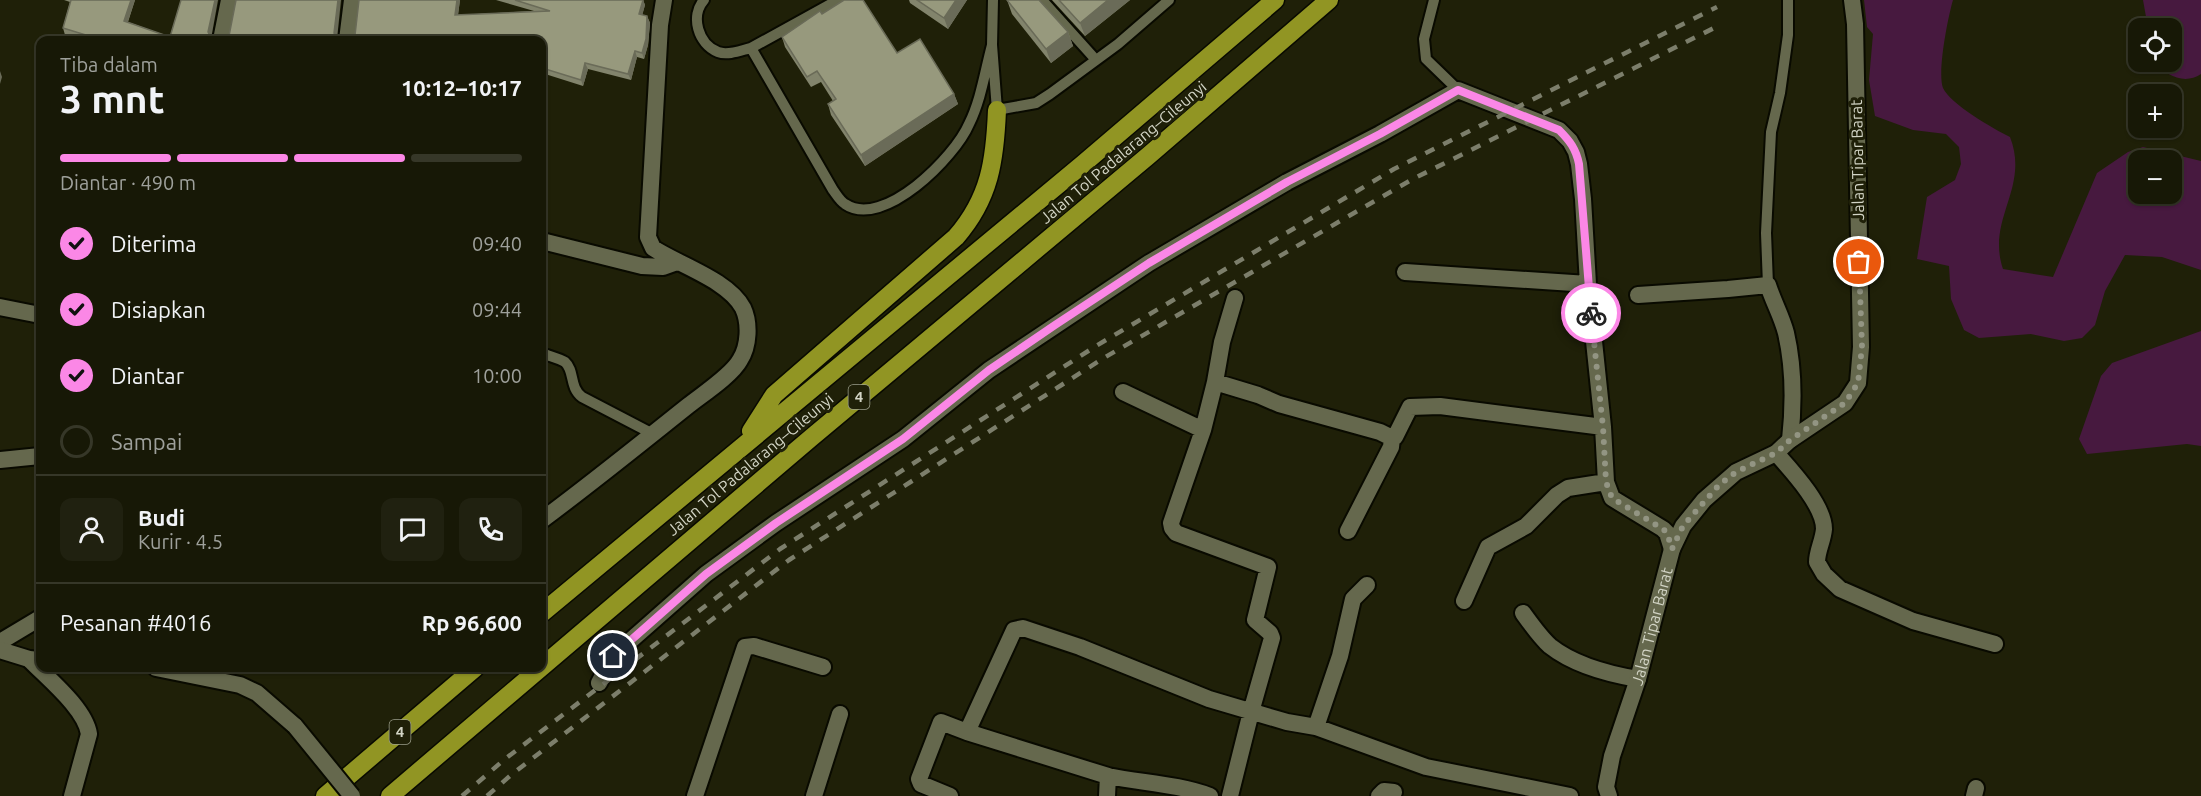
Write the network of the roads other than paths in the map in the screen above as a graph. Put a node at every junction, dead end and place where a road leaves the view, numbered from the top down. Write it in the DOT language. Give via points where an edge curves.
graph roads {
  1 [pos="229,0"];
  2 [pos="352,0"];
  3 [pos="664,0"];
  4 [pos="704,0"];
  5 [pos="836,0"];
  6 [pos="993,0"];
  7 [pos="1042,0"];
  8 [pos="1169,0"];
  9 [pos="1275,0"];
  10 [pos="1329,0"];
  11 [pos="1434,0"];
  12 [pos="1788,0"];
  13 [pos="1852,0"];
  14 [pos="222,36"];
  15 [pos="348,36"];
  16 [pos="992,45"];
  17 [pos="752,48"];
  18 [pos="1096,60"];
  19 [pos="1458,90"];
  20 [pos="997,110"];
  21 [pos="546,242"];
  22 [pos="677,262"];
  23 [pos="1405,272"];
  24 [pos="1588,284"];
  25 [pos="1768,285"];
  26 [pos="1638,295"];
  27 [pos="1234,298"];
  28 [pos="0,307"];
  29 [pos="36,314"];
  30 [pos="546,355"];
  31 [pos="1215,382"];
  32 [pos="1123,392"];
  33 [pos="1603,427"];
  34 [pos="1203,430"];
  35 [pos="652,434"];
  36 [pos="1392,438"];
  37 [pos="1790,440"];
  38 [pos="740,448"];
  39 [pos="1776,453"];
  40 [pos="36,456"];
  41 [pos="0,460"];
  42 [pos="1606,482"];
  43 [pos="546,517"];
  44 [pos="1348,531"];
  45 [pos="1672,549"];
  46 [pos="1367,585"];
  47 [pos="1464,601"];
  48 [pos="546,610"];
  49 [pos="1523,613"];
  50 [pos="36,620"];
  51 [pos="0,625"];
  52 [pos="17,632"];
  53 [pos="0,642"];
  54 [pos="1995,644"];
  55 [pos="0,650"];
  56 [pos="35,659"];
  57 [pos="546,663"];
  58 [pos="823,667"];
  59 [pos="46,672"];
  60 [pos="176,672"];
  61 [pos="470,672"];
  62 [pos="536,672"];
  63 [pos="1638,679"];
  64 [pos="599,682"];
  65 [pos="1251,712"];
  66 [pos="840,714"];
  67 [pos="1316,727"];
  68 [pos="967,732"];
  69 [pos="1108,776"];
  70 [pos="1533,793"];
  71 [pos="72,796"];
  72 [pos="325,796"];
  73 [pos="352,796"];
  74 [pos="390,796"];
  75 [pos="695,796"];
  76 [pos="814,796"];
  77 [pos="951,796"];
  78 [pos="1107,796"];
  79 [pos="1210,796"];
  80 [pos="1230,796"];
  81 [pos="1570,796"];
  82 [pos="1609,796"];
  1 -- 14 [label="street"];
  2 -- 15 [label="street"];
  3 -- 22 [label="street" via="648,237 653,248"];
  4 -- 17 [label="lane" via="696,17 698,30 707,43 718,52"];
  5 -- 17 [label="lane"];
  6 -- 16 [label="lane"];
  7 -- 18 [label="lane"];
  8 -- 18 [label="lane"];
  9 -- 38 [label="highway, Jalan Tol Padalarang–Cileunyi / 4"];
  10 -- 57 [label="highway, Jalan Tol Padalarang–Cileunyi / 4"];
  11 -- 19 [label="lane" via="1424,39 1426,59"];
  12 -- 25 [label="lane" via="1788,35 1771,132 1766,233"];
  13 -- 37 [label="street, Jalan Tipar Barat" via="1862,347 1858,383 1845,403"];
  16 -- 17 [label="lane" via="969,125 954,151 926,179 884,207 865,210 845,204 833,190"];
  16 -- 20 [label="lane"];
  18 -- 20 [label="lane" via="1036,103"];
  19 -- 24 [label="street" via="1559,130 1570,141 1579,164"];
  19 -- 64 [label="street" via="1287,182 1149,263 989,370 903,439 706,574 613,656"];
  20 -- 38 [label="highway" via="989,183 970,221 774,395"];
  21 -- 22 [label="street" via="642,266 663,267"];
  22 -- 35 [label="street" via="736,297 747,323 747,345 740,362"];
  23 -- 24 [label="street"];
  24 -- 33 [label="street"];
  25 -- 26 [label="street"];
  25 -- 37 [label="street" via="1785,331 1791,367 1794,402"];
  27 -- 31 [label="street"];
  28 -- 29 [label="street"];
  30 -- 35 [label="lane" via="564,362 576,392"];
  31 -- 34 [label="street"];
  31 -- 36 [label="street"];
  32 -- 34 [label="street"];
  33 -- 36 [label="street" via="1414,405"];
  33 -- 42 [label="street"];
  34 -- 65 [label="street" via="1172,528 1176,533 1268,567 1255,620 1272,638"];
  35 -- 43 [label="street"];
  36 -- 44 [label="street"];
  37 -- 39 [label="street, Jalan Tipar Barat"];
  38 -- 48 [label="highway, Jalan Tol Padalarang–Cileunyi / 4"];
  39 -- 45 [label="street, Jalan Tipar Barat" via="1736,472 1719,485 1683,526"];
  39 -- 54 [label="street" via="1799,479 1818,510 1824,527 1817,562 1840,589 1914,621"];
  40 -- 41 [label="street"];
  42 -- 45 [label="street" via="1612,498 1667,533"];
  42 -- 47 [label="street" via="1568,488 1526,526 1488,548"];
  45 -- 63 [label="street, Jalan Tipar Barat"];
  46 -- 67 [label="street" via="1353,599 1340,657"];
  49 -- 63 [label="street" via="1559,652 1606,673"];
  50 -- 52 [label="street"];
  51 -- 52 [label="street"];
  52 -- 53 [label="street"];
  55 -- 56 [label="street"];
  58 -- 75 [label="street" via="754,646 745,647"];
  59 -- 71 [label="street" via="88,728"];
  60 -- 73 [label="street, bridge" via="240,685 257,693 295,726"];
  61 -- 72 [label="highway, 4"];
  62 -- 74 [label="highway, Jalan Tol Padalarang–Cileunyi / 4"];
  63 -- 82 [label="street, Jalan Tipar Barat" via="1612,756 1606,787"];
  65 -- 67 [label="street"];
  65 -- 68 [label="street" via="1023,628 1014,630"];
  65 -- 80 [label="street"];
  66 -- 76 [label="street"];
  67 -- 70 [label="street" via="1426,767"];
  68 -- 69 [label="street"];
  68 -- 77 [label="street" via="940,723 919,776 921,784"];
  69 -- 78 [label="street"];
  69 -- 79 [label="street"];
  70 -- 81 [label="street"];
}
